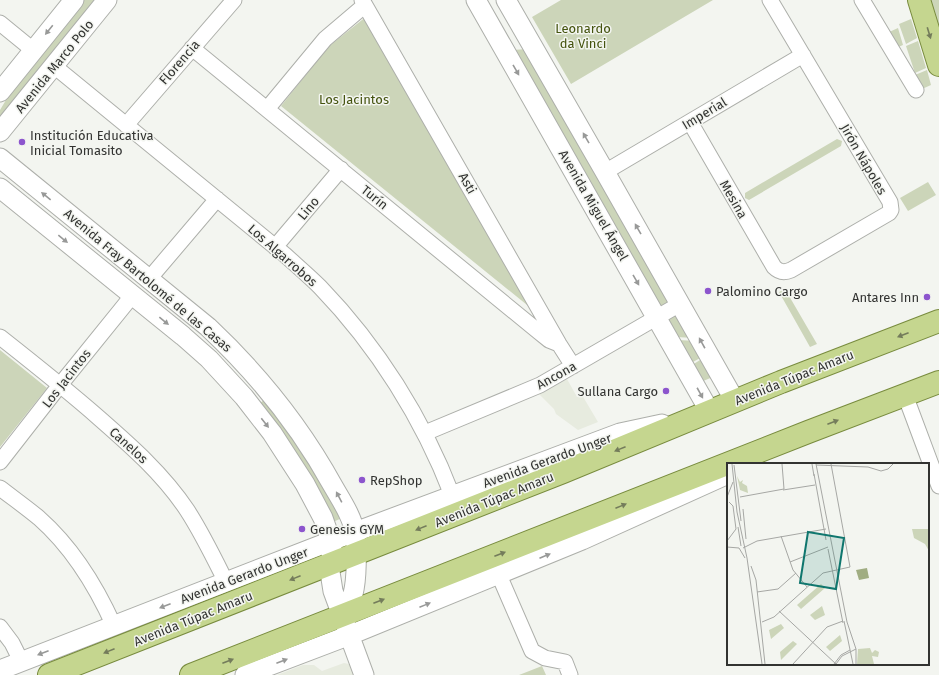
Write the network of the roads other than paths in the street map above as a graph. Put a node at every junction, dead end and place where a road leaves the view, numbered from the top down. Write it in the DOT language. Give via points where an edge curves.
graph roads {
  1 [pos="74,0"];
  2 [pos="107,0"];
  3 [pos="234,0"];
  4 [pos="476,0"];
  5 [pos="506,0"];
  6 [pos="770,0"];
  7 [pos="862,0"];
  8 [pos="919,0"];
  9 [pos="364,3"];
  10 [pos="0,23"];
  11 [pos="522,28"];
  12 [pos="500,41"];
  13 [pos="192,48"];
  14 [pos="33,50"];
  15 [pos="803,55"];
  16 [pos="939,65"];
  17 [pos="54,66"];
  18 [pos="916,90"];
  19 [pos="0,92"];
  20 [pos="267,109"];
  21 [pos="690,122"];
  22 [pos="126,125"];
  23 [pos="0,132"];
  24 [pos="0,158"];
  25 [pos="341,169"];
  26 [pos="605,172"];
  27 [pos="0,188"];
  28 [pos="217,199"];
  29 [pos="275,247"];
  30 [pos="782,272"];
  31 [pos="149,279"];
  32 [pos="132,296"];
  33 [pos="680,304"];
  34 [pos="658,317"];
  35 [pos="939,321"];
  36 [pos="0,337"];
  37 [pos="559,344"];
  38 [pos="573,366"];
  39 [pos="261,381"];
  40 [pos="939,382"];
  41 [pos="60,385"];
  42 [pos="905,395"];
  43 [pos="244,396"];
  44 [pos="735,401"];
  45 [pos="702,415"];
  46 [pos="808,432"];
  47 [pos="425,433"];
  48 [pos="0,462"];
  49 [pos="734,463"];
  50 [pos="752,463"];
  51 [pos="727,466"];
  52 [pos="727,474"];
  53 [pos="939,486"];
  54 [pos="0,488"];
  55 [pos="452,495"];
  56 [pos="354,532"];
  57 [pos="331,541"];
  58 [pos="356,554"];
  59 [pos="331,564"];
  60 [pos="499,575"];
  61 [pos="226,582"];
  62 [pos="346,625"];
  63 [pos="114,626"];
  64 [pos="0,627"];
  65 [pos="21,661"];
  66 [pos="0,670"];
  67 [pos="48,675"];
  68 [pos="191,675"];
  69 [pos="245,675"];
  70 [pos="364,675"];
  71 [pos="570,675"];
  1 -- 14 [label="street, Avenida Marco Polo, one-way"];
  2 -- 17 [label="street, Avenida Marco Polo"];
  3 -- 13 [label="street, Florencia"];
  4 -- 12 [label="street, Avenida Miguel Ángel"];
  5 -- 11 [label="street, Avenida Miguel Ángel"];
  6 -- 15 [label="street, Jirón Nápoles"];
  7 -- 18 [label="street"];
  8 -- 16 [label="main road, one-way"];
  9 -- 20 [label="street" via="325,39"];
  9 -- 37 [label="street, Asti"];
  10 -- 14 [label="street"];
  11 -- 12 [label="street"];
  26 -- 11 [label="street, Avenida Miguel Ángel, one-way"];
  12 -- 34 [label="street, Avenida Miguel Ángel, one-way"];
  13 -- 20 [label="street, Turín"];
  13 -- 22 [label="street, Florencia"];
  14 -- 19 [label="street, Avenida Marco Polo"];
  15 -- 21 [label="street, Imperial"];
  15 -- 30 [label="street, Jirón Nápoles" via="890,202 891,210 886,216 805,263"];
  17 -- 22 [label="street, Los Algarrobos"];
  17 -- 23 [label="street, Avenida Marco Polo"];
  20 -- 25 [label="street, Turín"];
  21 -- 26 [label="street, Imperial"];
  21 -- 30 [label="street, Mesina" via="774,267"];
  22 -- 28 [label="street, Los Algarrobos"];
  31 -- 24 [label="street, Avenida Fray Bartolomé de las Casas, one-way"];
  25 -- 29 [label="street, Lino"];
  25 -- 37 [label="street, Turín" via="549,340"];
  33 -- 26 [label="street, Avenida Miguel Ángel, one-way"];
  27 -- 32 [label="street, Avenida Fray Bartolomé de las Casas, one-way"];
  28 -- 29 [label="street, Los Algarrobos"];
  28 -- 31 [label="street"];
  29 -- 47 [label="street, Los Algarrobos" via="320,287 355,327 392,378"];
  31 -- 39 [label="street, Avenida Fray Bartolomé de las Casas" via="208,327"];
  32 -- 41 [label="street, Los Jacintos"];
  32 -- 43 [label="street, Avenida Fray Bartolomé de las Casas, one-way" via="183,336"];
  33 -- 34 [label="street, Ancona"];
  44 -- 33 [label="street, Avenida Miguel Ángel, one-way"];
  34 -- 38 [label="street, Ancona"];
  34 -- 45 [label="street, Avenida Miguel Ángel, one-way"];
  35 -- 44 [label="main road, Avenida Túpac Amaru, one-way"];
  36 -- 41 [label="street, Canelos"];
  37 -- 38 [label="street, Asti"];
  38 -- 47 [label="street, Ancona" via="528,390"];
  39 -- 43 [label="street"];
  56 -- 39 [label="street, Avenida Fray Bartolomé de las Casas, one-way" via="341,500 321,464 285,410"];
  40 -- 42 [label="main road"];
  41 -- 48 [label="street, Los Jacintos"];
  41 -- 61 [label="street, Canelos" via="151,465 187,509"];
  46 -- 42 [label="main road, one-way"];
  42 -- 53 [label="street"];
  43 -- 57 [label="street, Avenida Fray Bartolomé de las Casas, one-way" via="289,458 322,518"];
  44 -- 45 [label="main road, Avenida Túpac Amaru"];
  45 -- 55 [label="street, Avenida Gerardo Unger" via="620,433"];
  45 -- 58 [label="main road, Avenida Túpac Amaru, one-way"];
  49 -- 46 [label="main road, one-way"];
  46 -- 50 [label="street"];
  47 -- 55 [label="street, Los Algarrobos"];
  62 -- 51 [label="main road, one-way"];
  60 -- 52 [label="street, one-way" via="638,516"];
  54 -- 63 [label="street" via="39,518 69,550 95,586"];
  55 -- 56 [label="street, Avenida Gerardo Unger"];
  56 -- 57 [label="street, Avenida Gerardo Unger"];
  56 -- 58 [label="street, Avenida Fray Bartolomé de las Casas"];
  57 -- 59 [label="street, Avenida Fray Bartolomé de las Casas"];
  57 -- 61 [label="street, Avenida Gerardo Unger"];
  58 -- 59 [label="main road, Avenida Túpac Amaru"];
  58 -- 62 [label="street, Avenida Fray Bartolomé de las Casas" via="353,593"];
  59 -- 62 [label="street, Avenida Fray Bartolomé de las Casas" via="333,591"];
  59 -- 67 [label="main road, Avenida Túpac Amaru, one-way"];
  62 -- 60 [label="street, one-way"];
  60 -- 71 [label="street" via="532,651 565,662"];
  61 -- 63 [label="street, Avenida Gerardo Unger, one-way"];
  68 -- 62 [label="main road, one-way"];
  69 -- 62 [label="street, one-way"];
  62 -- 70 [label="street"];
  63 -- 65 [label="street, Avenida Gerardo Unger, one-way"];
  64 -- 65 [label="street"];
  65 -- 66 [label="street, Avenida Gerardo Unger"];
}
